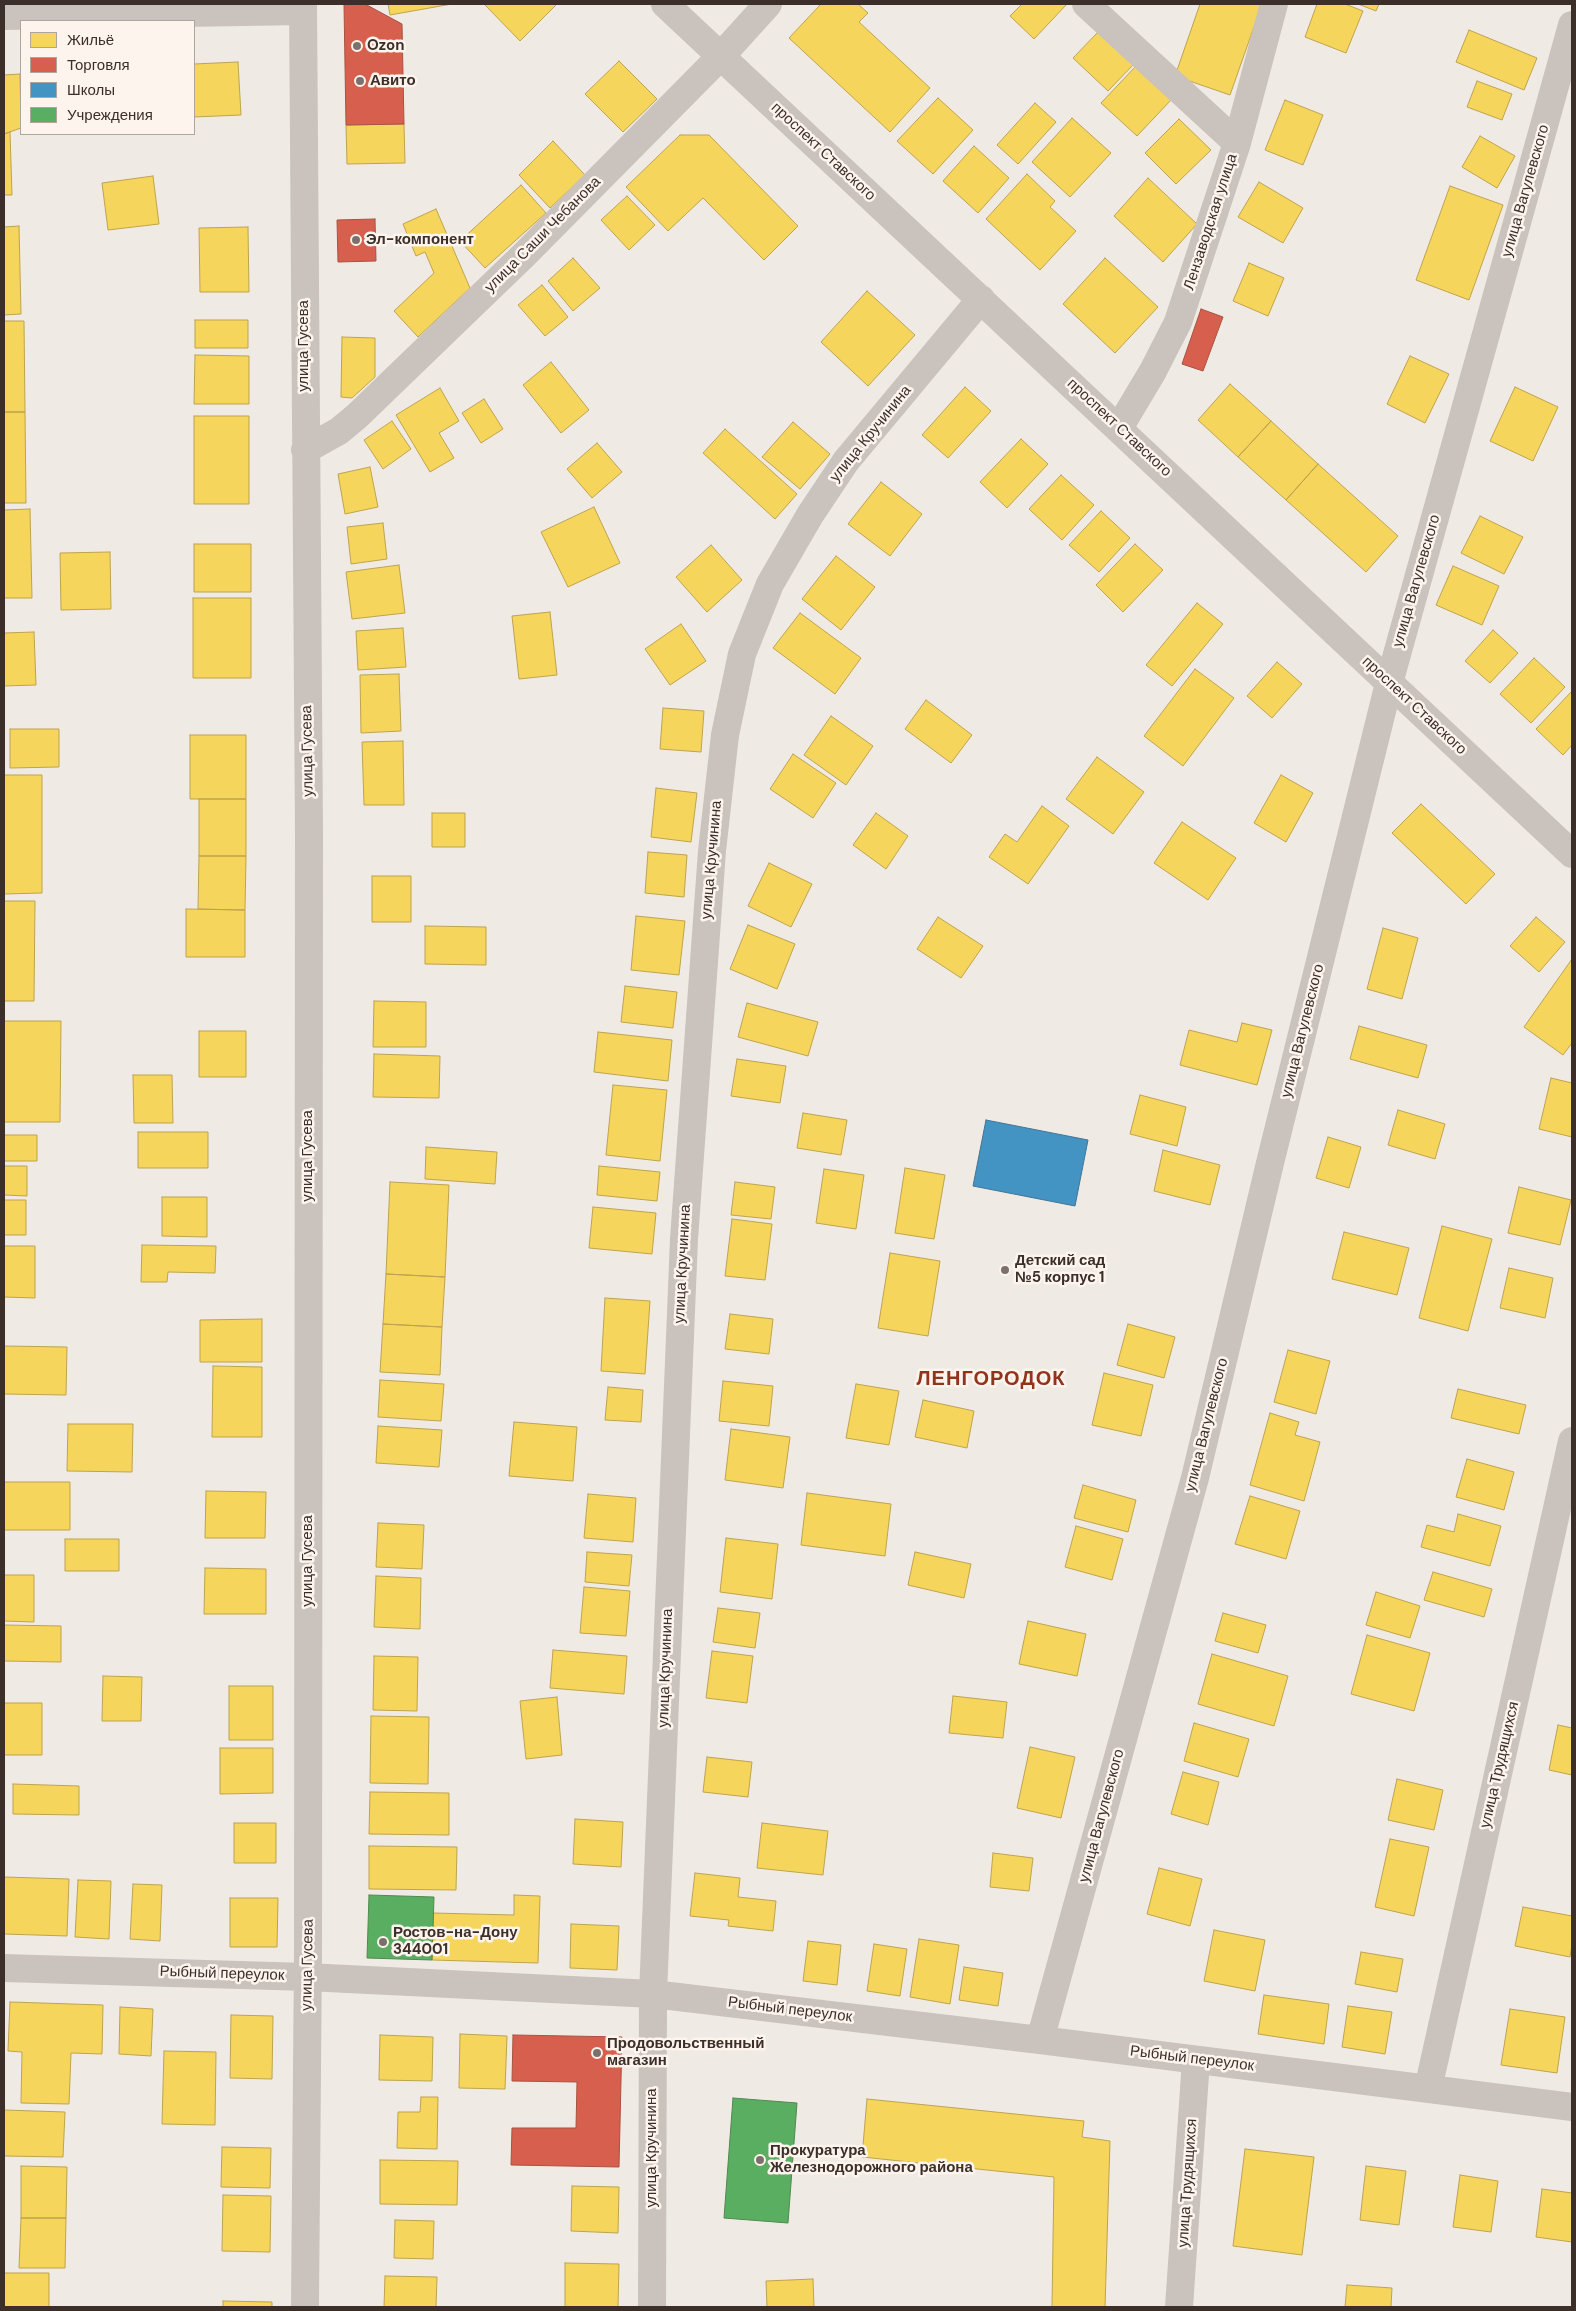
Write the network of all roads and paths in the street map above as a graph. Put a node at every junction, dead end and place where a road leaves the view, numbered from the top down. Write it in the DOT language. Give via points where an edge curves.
graph roads {
  1 [pos="665,4"];
  2 [pos="768,4"];
  3 [pos="1086,4"];
  4 [pos="1274,4"];
  5 [pos="303,7"];
  6 [pos="4,16"];
  7 [pos="1572,25"];
  8 [pos="721,56"];
  9 [pos="1237,143"];
  10 [pos="981,300"];
  11 [pos="1119,428"];
  12 [pos="305,450"];
  13 [pos="1389,682"];
  14 [pos="1572,854"];
  15 [pos="1572,1441"];
  16 [pos="4,1968"];
  17 [pos="307,1977"];
  18 [pos="653,1994"];
  19 [pos="1040,2040"];
  20 [pos="1196,2060"];
  21 [pos="1428,2089"];
  22 [pos="1572,2107"];
  23 [pos="305,2307"];
  24 [pos="652,2307"];
  25 [pos="1179,2307"];
  1 -- 8 [label="street, проспект Ставского"];
  2 -- 8 [label="street, улица Саши Чебанова"];
  3 -- 9 [label="street"];
  4 -- 9 [label="street, Лензаводская улица"];
  5 -- 6 [label="street"];
  5 -- 12 [label="street, улица Гусева"];
  7 -- 13 [label="street, улица Вагулевского"];
  8 -- 10 [label="street, проспект Ставского"];
  8 -- 12 [label="street, улица Саши Чебанова" via="525,254 357,416"];
  9 -- 11 [label="street, Лензаводская улица" via="1178,322"];
  10 -- 11 [label="street, проспект Ставского"];
  10 -- 18 [label="street, улица Кручинина" via="846,461 810,515 770,584 742,654 724,735 712,851 684,1240"];
  11 -- 13 [label="street, проспект Ставского"];
  12 -- 17 [label="street, улица Гусева" via="309,832"];
  13 -- 14 [label="street, проспект Ставского"];
  13 -- 19 [label="street, улица Вагулевского" via="1195,1478"];
  15 -- 21 [label="street, улица Трудящихся"];
  16 -- 17 [label="street, Рыбный переулок"];
  17 -- 18 [label="street, Рыбный переулок"];
  17 -- 23 [label="street, улица Гусева"];
  18 -- 19 [label="street, Рыбный переулок"];
  18 -- 24 [label="street, улица Кручинина"];
  19 -- 20 [label="street, Рыбный переулок"];
  20 -- 21 [label="street, Рыбный переулок"];
  20 -- 25 [label="street, улица Трудящихся"];
  21 -- 22 [label="street, Рыбный переулок"];
}
